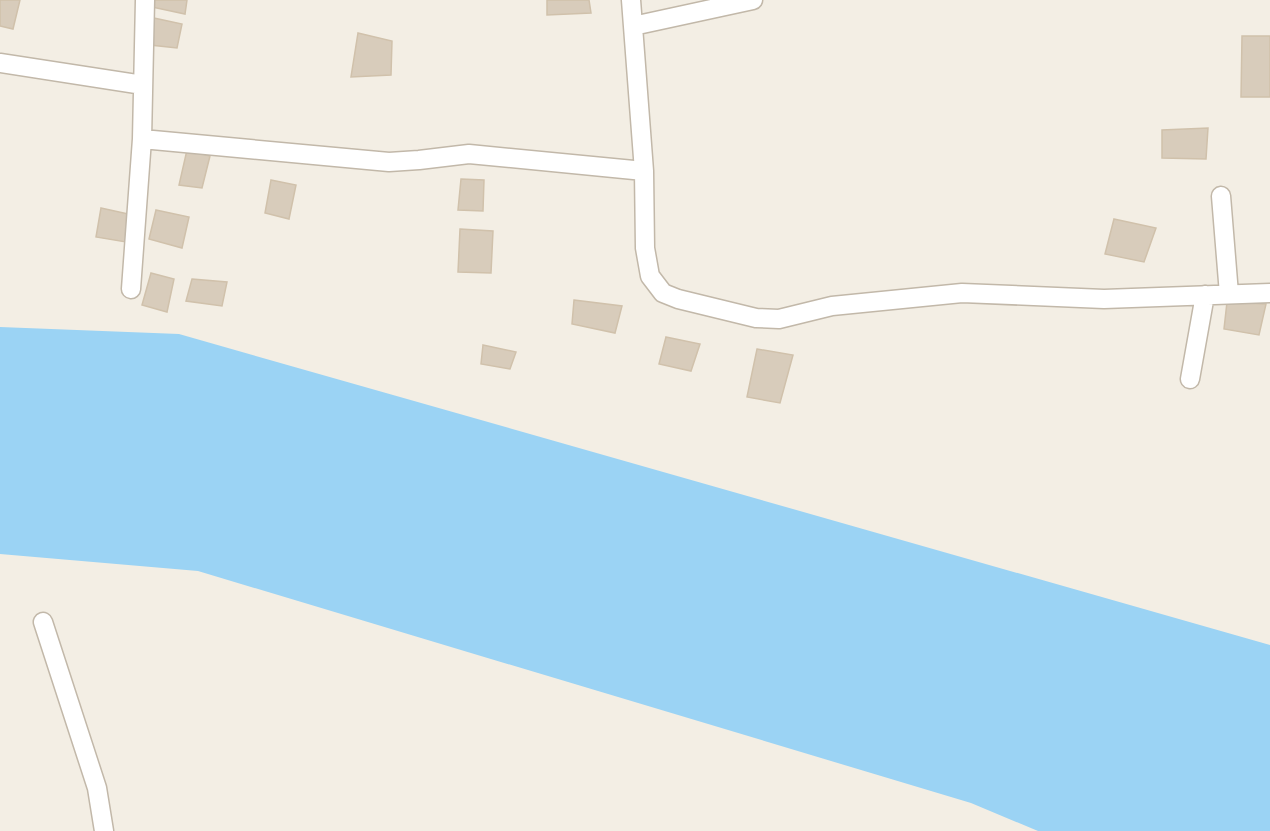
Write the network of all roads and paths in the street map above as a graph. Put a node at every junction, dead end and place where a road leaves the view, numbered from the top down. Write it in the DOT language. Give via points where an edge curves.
graph roads {
  1 [pos="145,0"];
  2 [pos="631,0"];
  3 [pos="753,0"];
  4 [pos="633,26"];
  5 [pos="0,63"];
  6 [pos="143,85"];
  7 [pos="142,139"];
  8 [pos="644,171"];
  9 [pos="1221,196"];
  10 [pos="130,289"];
  11 [pos="1270,293"];
  12 [pos="1229,294"];
  13 [pos="1205,295"];
  14 [pos="1190,379"];
  15 [pos="43,622"];
  16 [pos="104,831"];
  1 -- 6 [label="street"];
  2 -- 4 [label="street"];
  3 -- 4 [label="street"];
  4 -- 8 [label="street"];
  5 -- 6 [label="street"];
  6 -- 7 [label="street"];
  7 -- 8 [label="street" via="389,162 469,154"];
  7 -- 10 [label="street"];
  8 -- 13 [label="street" via="645,248 650,276 663,293 678,299 756,318 779,319 832,306 962,293 1104,299"];
  9 -- 12 [label="street"];
  11 -- 12 [label="street"];
  12 -- 13 [label="street"];
  13 -- 14 [label="street"];
  15 -- 16 [label="street" via="97,788"];
}
